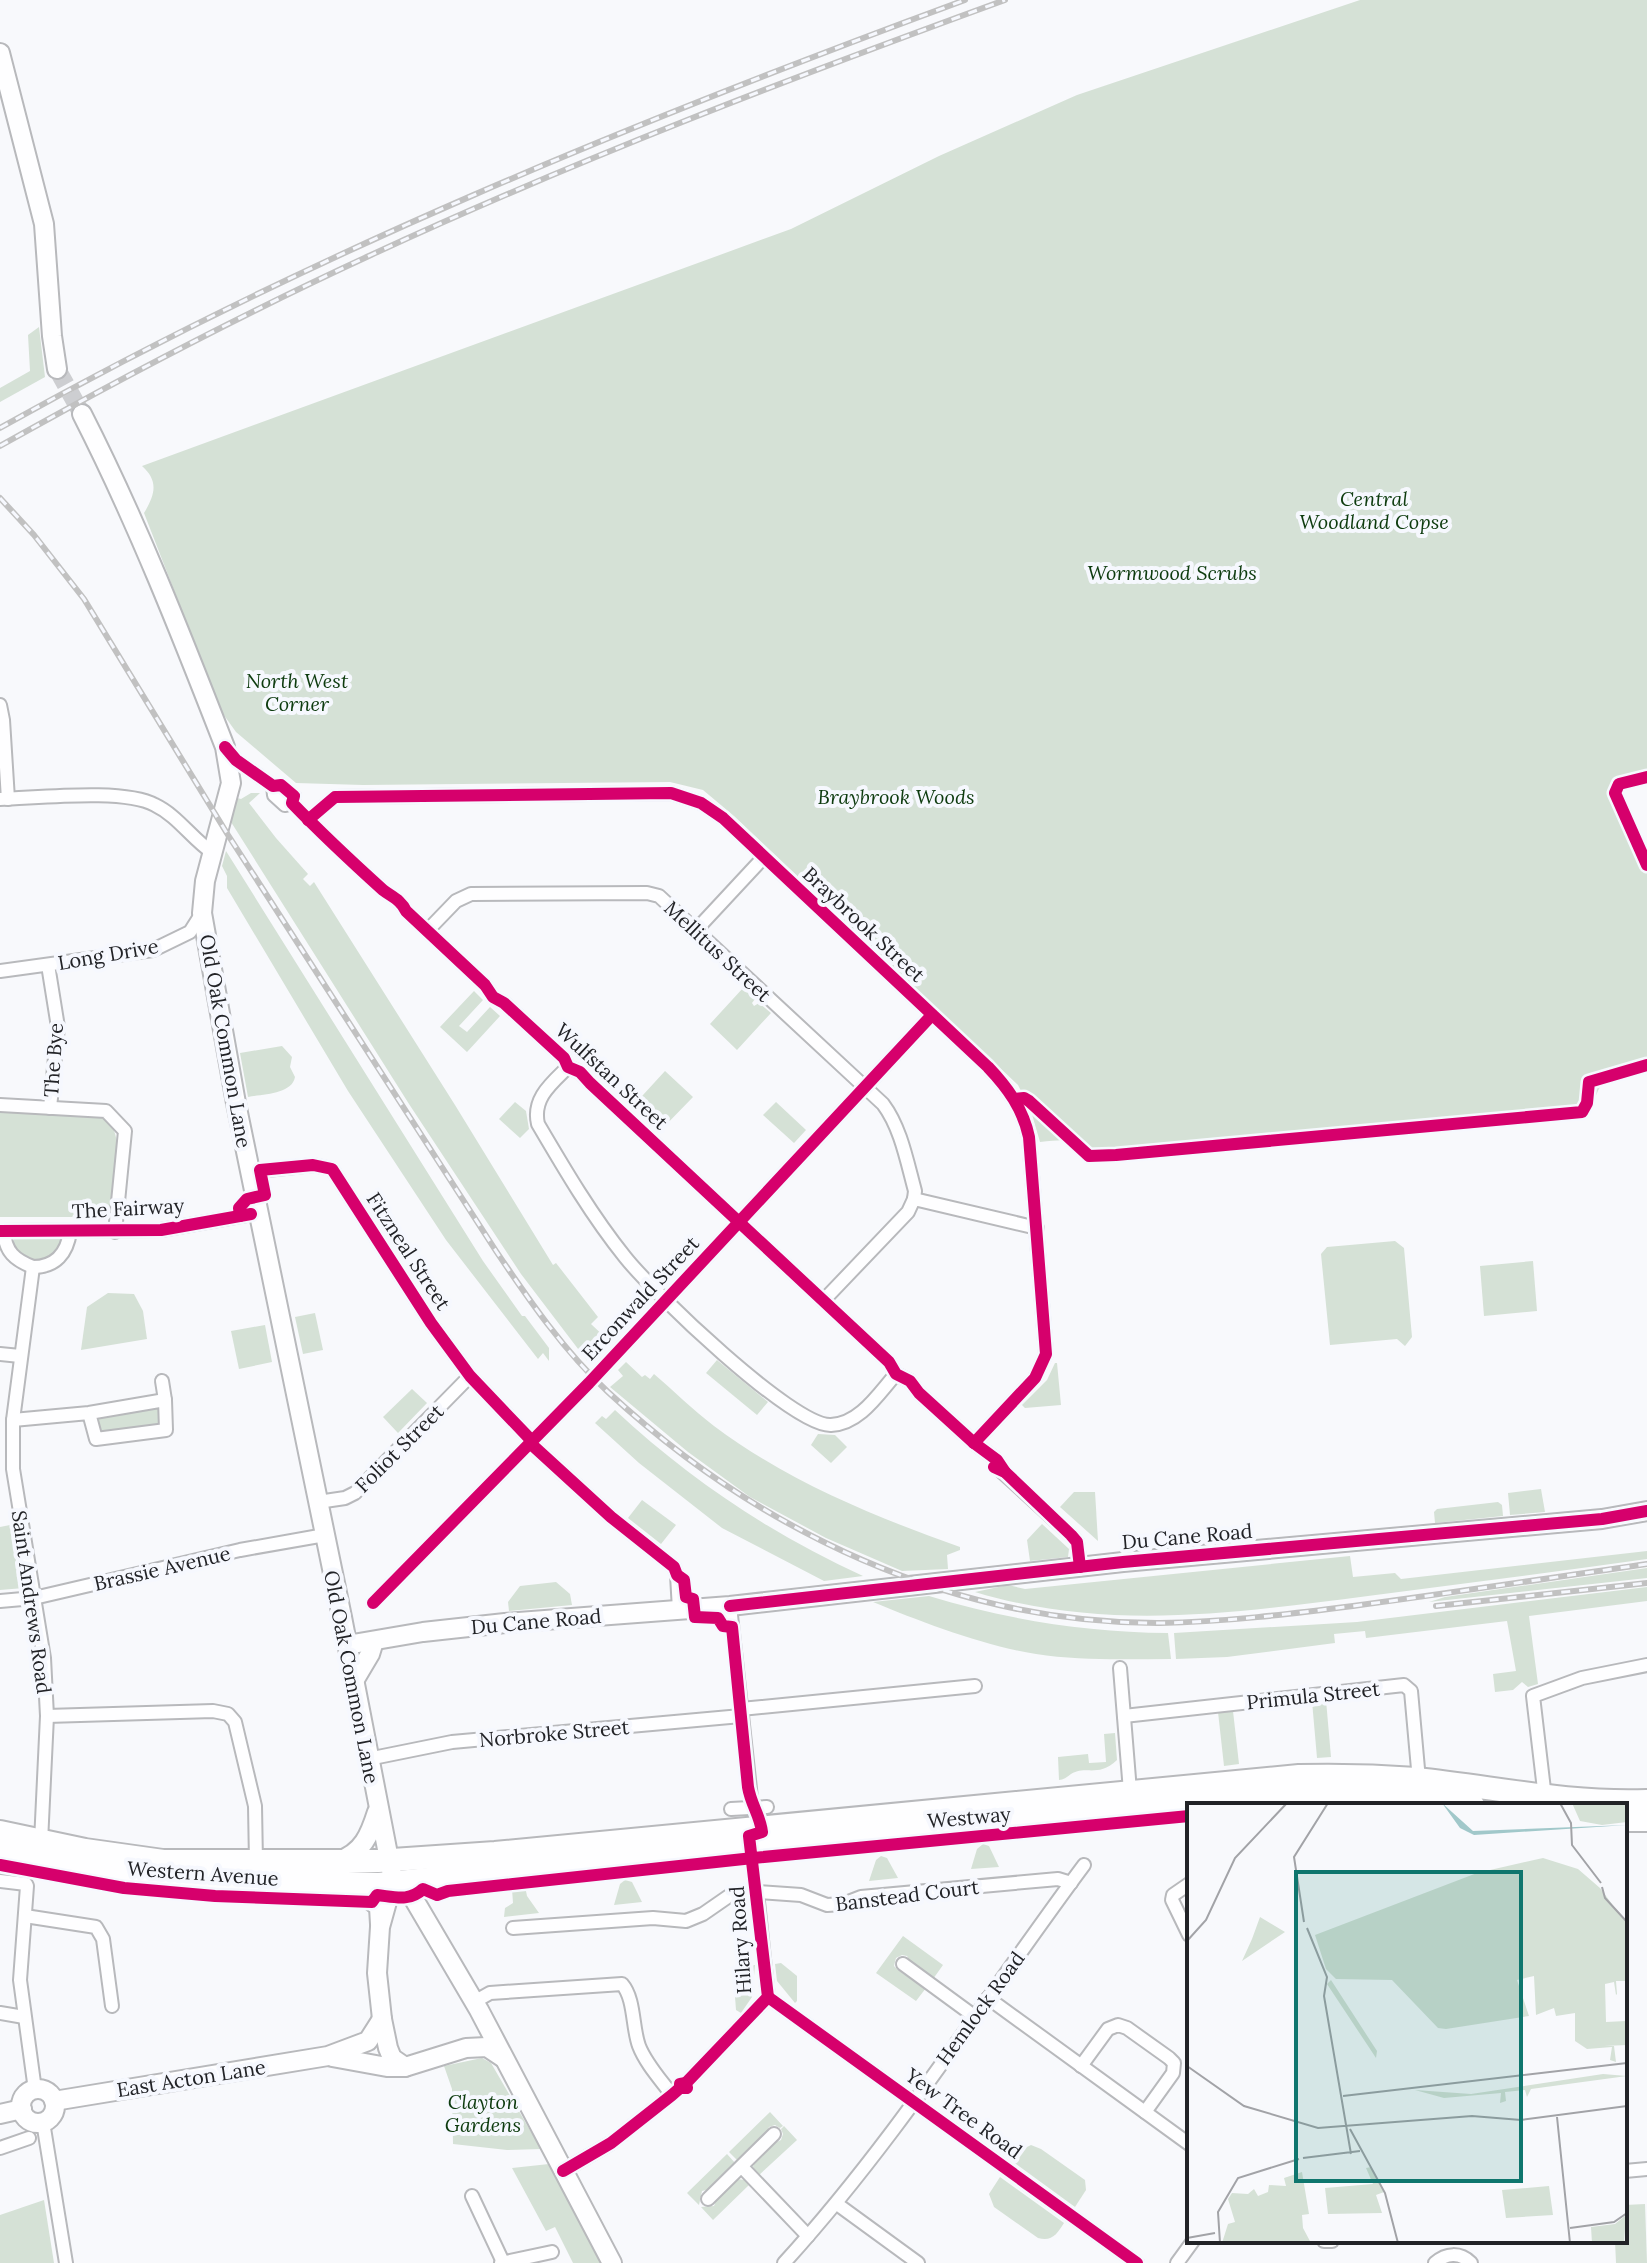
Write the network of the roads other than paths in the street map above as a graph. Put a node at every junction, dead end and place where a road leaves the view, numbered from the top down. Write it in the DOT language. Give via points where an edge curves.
graph roads {
  1 [pos="0,53"];
  2 [pos="57,369"];
  3 [pos="82,414"];
  4 [pos="0,705"];
  5 [pos="225,747"];
  6 [pos="4,799"];
  7 [pos="308,820"];
  8 [pos="213,853"];
  9 [pos="763,858"];
  10 [pos="202,913"];
  11 [pos="697,929"];
  12 [pos="428,930"];
  13 [pos="48,965"];
  14 [pos="0,971"];
  15 [pos="932,1015"];
  16 [pos="568,1067"];
  17 [pos="864,1088"];
  18 [pos="0,1105"];
  19 [pos="50,1108"];
  20 [pos="250,1172"];
  21 [pos="914,1199"];
  22 [pos="258,1213"];
  23 [pos="740,1222"];
  24 [pos="1037,1228"];
  25 [pos="2,1231"];
  26 [pos="70,1232"];
  27 [pos="115,1232"];
  28 [pos="33,1267"];
  29 [pos="667,1300"];
  30 [pos="823,1301"];
  31 [pos="0,1354"];
  32 [pos="20,1356"];
  33 [pos="896,1374"];
  34 [pos="470,1376"];
  35 [pos="162,1381"];
  36 [pos="165,1400"];
  37 [pos="89,1413"];
  38 [pos="13,1420"];
  39 [pos="528,1439"];
  40 [pos="974,1443"];
  41 [pos="318,1502"];
  42 [pos="1647,1511"];
  43 [pos="325,1535"];
  44 [pos="1080,1567"];
  45 [pos="34,1598"];
  46 [pos="0,1601"];
  47 [pos="373,1603"];
  48 [pos="730,1606"];
  49 [pos="679,1610"];
  50 [pos="342,1617"];
  51 [pos="377,1640"];
  52 [pos="347,1645"];
  53 [pos="1647,1665"];
  54 [pos="1120,1668"];
  55 [pos="354,1681"];
  56 [pos="975,1686"];
  57 [pos="741,1712"];
  58 [pos="47,1716"];
  59 [pos="1124,1716"];
  60 [pos="368,1759"];
  61 [pos="1419,1780"];
  62 [pos="1130,1791"];
  63 [pos="1545,1798"];
  64 [pos="1647,1801"];
  65 [pos="1187,1803"];
  66 [pos="1187,1803"];
  67 [pos="1456,1803"];
  68 [pos="752,1807"];
  69 [pos="767,1807"];
  70 [pos="731,1809"];
  71 [pos="378,1810"];
  72 [pos="0,1832"];
  73 [pos="41,1842"];
  74 [pos="0,1851"];
  75 [pos="440,1857"];
  76 [pos="256,1862"];
  77 [pos="336,1862"];
  78 [pos="1084,1865"];
  79 [pos="390,1870"];
  80 [pos="463,1874"];
  81 [pos="0,1881"];
  82 [pos="1071,1883"];
  83 [pos="351,1884"];
  84 [pos="1187,1885"];
  85 [pos="757,1892"];
  86 [pos="25,1916"];
  87 [pos="424,1918"];
  88 [pos="380,1927"];
  89 [pos="513,1928"];
  90 [pos="1187,1931"];
  91 [pos="903,1964"];
  92 [pos="768,1997"];
  93 [pos="988,1998"];
  94 [pos="481,2002"];
  95 [pos="112,2006"];
  96 [pos="0,2013"];
  97 [pos="974,2016"];
  98 [pos="24,2017"];
  99 [pos="382,2019"];
  100 [pos="466,2048"];
  101 [pos="328,2056"];
  102 [pos="502,2057"];
  103 [pos="1081,2066"];
  104 [pos="405,2067"];
  105 [pos="679,2088"];
  106 [pos="35,2090"];
  107 [pos="913,2100"];
  108 [pos="54,2101"];
  109 [pos="22,2109"];
  110 [pos="1145,2112"];
  111 [pos="0,2114"];
  112 [pos="43,2122"];
  113 [pos="774,2134"];
  114 [pos="29,2138"];
  115 [pos="1187,2143"];
  116 [pos="0,2148"];
  117 [pos="742,2167"];
  118 [pos="1647,2169"];
  119 [pos="563,2171"];
  120 [pos="1627,2171"];
  121 [pos="472,2196"];
  122 [pos="708,2199"];
  123 [pos="837,2204"];
  124 [pos="808,2236"];
  125 [pos="1192,2243"];
  126 [pos="552,2252"];
  127 [pos="66,2263"];
  128 [pos="502,2263"];
  129 [pos="612,2263"];
  130 [pos="784,2263"];
  131 [pos="918,2263"];
  132 [pos="1137,2263"];
  133 [pos="1177,2263"];
  134 [pos="1435,2263"];
  135 [pos="1471,2263"];
  1 -- 2 [label="street" via="44,224"];
  3 -- 5 [label="street, Old Oak Common Lane" via="138,529"];
  4 -- 6 [label="street"];
  5 -- 7 [label="street, Wulfstan Street"];
  5 -- 8 [label="street, Old Oak Common Lane" via="231,783"];
  6 -- 8 [label="street" via="139,799 171,815"];
  7 -- 9 [label="street, Braybrook Street" via="335,797 671,793 713,810"];
  7 -- 12 [label="street, Wulfstan Street"];
  8 -- 10 [label="street, Old Oak Common Lane"];
  9 -- 11 [label="street"];
  9 -- 15 [label="street, Braybrook Street"];
  10 -- 13 [label="street, Long Drive" via="190,932 153,950"];
  10 -- 20 [label="street, Old Oak Common Lane"];
  11 -- 12 [label="street, Mellitus Street" via="654,894 553,893 465,896"];
  11 -- 17 [label="street, Mellitus Street"];
  12 -- 16 [label="street, Wulfstan Street"];
  13 -- 14 [label="street, Long Drive"];
  13 -- 19 [label="street, The Bye" via="58,1027"];
  15 -- 17 [label="street, Erconwald Street"];
  15 -- 24 [label="street, Braybrook Street" via="1002,1082 1021,1112 1029,1137"];
  16 -- 23 [label="street, Wulfstan Street" via="580,1072"];
  16 -- 29 [label="street" via="541,1096 538,1124 615,1244"];
  17 -- 21 [label="street, Mellitus Street" via="891,1114"];
  17 -- 23 [label="street, Erconwald Street"];
  18 -- 19 [label="street"];
  19 -- 27 [label="street" via="106,1111 125,1131"];
  20 -- 22 [label="street, Old Oak Common Lane"];
  20 -- 34 [label="street, Fitzneal Street" via="313,1165 332,1169"];
  21 -- 24 [label="street"];
  21 -- 30 [label="street" via="908,1212"];
  22 -- 27 [label="street, The Fairway" via="161,1230"];
  22 -- 41 [label="street, Old Oak Common Lane"];
  23 -- 29 [label="street, Erconwald Street"];
  23 -- 30 [label="street, Wulfstan Street"];
  24 -- 40 [label="street, Braybrook Street" via="1044,1362"];
  25 -- 26 [label="street, The Fairway"];
  25 -- 28 [label="street" via="11,1255"];
  26 -- 27 [label="street, The Fairway"];
  26 -- 28 [label="street" via="60,1257"];
  28 -- 32 [label="street, Saint Andrews Road"];
  29 -- 33 [label="street" via="748,1375 818,1423 840,1424 857,1416"];
  29 -- 39 [label="street, Erconwald Street"];
  30 -- 33 [label="street, Wulfstan Street"];
  31 -- 32 [label="street"];
  32 -- 38 [label="street, Saint Andrews Road"];
  33 -- 40 [label="street, Wulfstan Street" via="910,1381"];
  34 -- 39 [label="street, Fitzneal Street"];
  34 -- 41 [label="street, Foliot Street" via="355,1493"];
  35 -- 36 [label="street"];
  36 -- 37 [label="street"];
  36 -- 37 [label="street" via="166,1430 96,1439"];
  37 -- 38 [label="street"];
  38 -- 45 [label="street, Saint Andrews Road" via="13,1469"];
  39 -- 47 [label="street, Erconwald Street"];
  39 -- 49 [label="street" via="674,1567"];
  40 -- 44 [label="street, Wulfstan Street" via="979,1455 1005,1472 1077,1542"];
  41 -- 43 [label="street, Old Oak Common Lane"];
  42 -- 44 [label="street, Du Cane Road"];
  43 -- 45 [label="street, Brassie Avenue"];
  43 -- 50 [label="street, Old Oak Common Lane"];
  44 -- 48 [label="street, Du Cane Road"];
  45 -- 46 [label="street, Brassie Avenue"];
  45 -- 58 [label="street, Saint Andrews Road"];
  48 -- 49 [label="street, Du Cane Road"];
  48 -- 57 [label="street"];
  49 -- 51 [label="street, Du Cane Road" via="505,1623"];
  50 -- 51 [label="street"];
  50 -- 52 [label="street, Old Oak Common Lane"];
  51 -- 52 [label="street, Du Cane Road"];
  51 -- 55 [label="street"];
  52 -- 55 [label="street, Old Oak Common Lane"];
  53 -- 63 [label="street" via="1582,1678 1533,1696"];
  54 -- 59 [label="street"];
  55 -- 60 [label="street, Old Oak Common Lane"];
  56 -- 57 [label="street, Norbroke Street"];
  57 -- 60 [label="street, Norbroke Street" via="452,1742"];
  57 -- 68 [label="street"];
  58 -- 73 [label="street, Saint Andrews Road"];
  58 -- 76 [label="street" via="228,1714 235,1722 255,1806"];
  59 -- 61 [label="street, Primula Street" via="1404,1685 1411,1691"];
  59 -- 62 [label="street"];
  60 -- 71 [label="street, Old Oak Common Lane"];
  61 -- 62 [label="highway, Westway" via="1332,1775"];
  61 -- 63 [label="highway, Westway"];
  62 -- 75 [label="highway, Westway"];
  63 -- 64 [label="highway, Westway"];
  65 -- 67 [label="highway, Westway" via="1289,1793"];
  66 -- 80 [label="highway, Westway"];
  68 -- 69 [label="street"];
  68 -- 70 [label="street"];
  71 -- 77 [label="street" via="362,1847"];
  71 -- 79 [label="street, Old Oak Common Lane"];
  72 -- 73 [label="highway, Western Avenue"];
  73 -- 76 [label="highway, Western Avenue" via="163,1861"];
  74 -- 83 [label="highway, Western Avenue" via="74,1867 163,1877"];
  75 -- 79 [label="highway, Western Avenue"];
  76 -- 77 [label="highway, Western Avenue"];
  77 -- 79 [label="highway, Western Avenue"];
  78 -- 82 [label="street, Hemlock Road"];
  79 -- 80 [label="highway, Westway"];
  79 -- 83 [label="highway, Western Avenue"];
  79 -- 87 [label="street"];
  79 -- 88 [label="street, Old Oak Common Lane"];
  80 -- 87 [label="street" via="433,1888 425,1900"];
  81 -- 86 [label="street" via="26,1884"];
  82 -- 85 [label="street, Banstead Court" via="1058,1879 827,1905 801,1895"];
  82 -- 93 [label="street, Hemlock Road"];
  83 -- 88 [label="street" via="379,1907"];
  84 -- 90 [label="street" via="1172,1900"];
  85 -- 89 [label="street, Banstead Court" via="729,1896 686,1921 653,1918"];
  85 -- 92 [label="street, Hilary Road"];
  86 -- 95 [label="street" via="96,1927 103,1939"];
  86 -- 98 [label="street" via="20,1980"];
  87 -- 88 [label="street" via="394,1913"];
  87 -- 94 [label="street"];
  88 -- 99 [label="street, Old Oak Common Lane" via="376,1956"];
  91 -- 97 [label="street"];
  92 -- 105 [label="street, Hilary Road"];
  92 -- 107 [label="street, Yew Tree Road"];
  93 -- 97 [label="street, Hemlock Road"];
  93 -- 103 [label="street"];
  94 -- 100 [label="street" via="480,2035"];
  94 -- 102 [label="street"];
  94 -- 105 [label="street" via="622,1984 644,2056"];
  96 -- 98 [label="street"];
  97 -- 107 [label="street, Hemlock Road"];
  98 -- 106 [label="street"];
  99 -- 101 [label="street, East Acton Lane" via="368,2041"];
  99 -- 104 [label="street, Old Oak Common Lane" via="392,2058"];
  100 -- 102 [label="street" via="487,2047"];
  100 -- 104 [label="street"];
  101 -- 104 [label="street, East Acton Lane"];
  101 -- 108 [label="street, East Acton Lane"];
  102 -- 119 [label="street"];
  103 -- 110 [label="street"];
  103 -- 110 [label="street" via="1108,2029 1118,2025 1169,2058 1173,2073"];
  105 -- 119 [label="street, Hilary Road" via="611,2143"];
  106 -- 108 [label="street"];
  106 -- 109 [label="street" via="23,2099"];
  107 -- 123 [label="street, Hemlock Road"];
  107 -- 132 [label="street, Yew Tree Road"];
  108 -- 112 [label="street" via="54,2112"];
  109 -- 111 [label="street"];
  109 -- 112 [label="street" via="32,2122"];
  110 -- 115 [label="street"];
  112 -- 127 [label="street"];
  113 -- 117 [label="street"];
  114 -- 116 [label="street"];
  117 -- 122 [label="street"];
  117 -- 124 [label="street"];
  118 -- 120 [label="street"];
  119 -- 129 [label="street"];
  121 -- 128 [label="street"];
  123 -- 124 [label="street, Hemlock Road"];
  123 -- 131 [label="street"];
  124 -- 130 [label="street, Hemlock Road"];
  125 -- 133 [label="street"];
  126 -- 128 [label="street"];
  134 -- 135 [label="street" via="1455,2255"];
}
